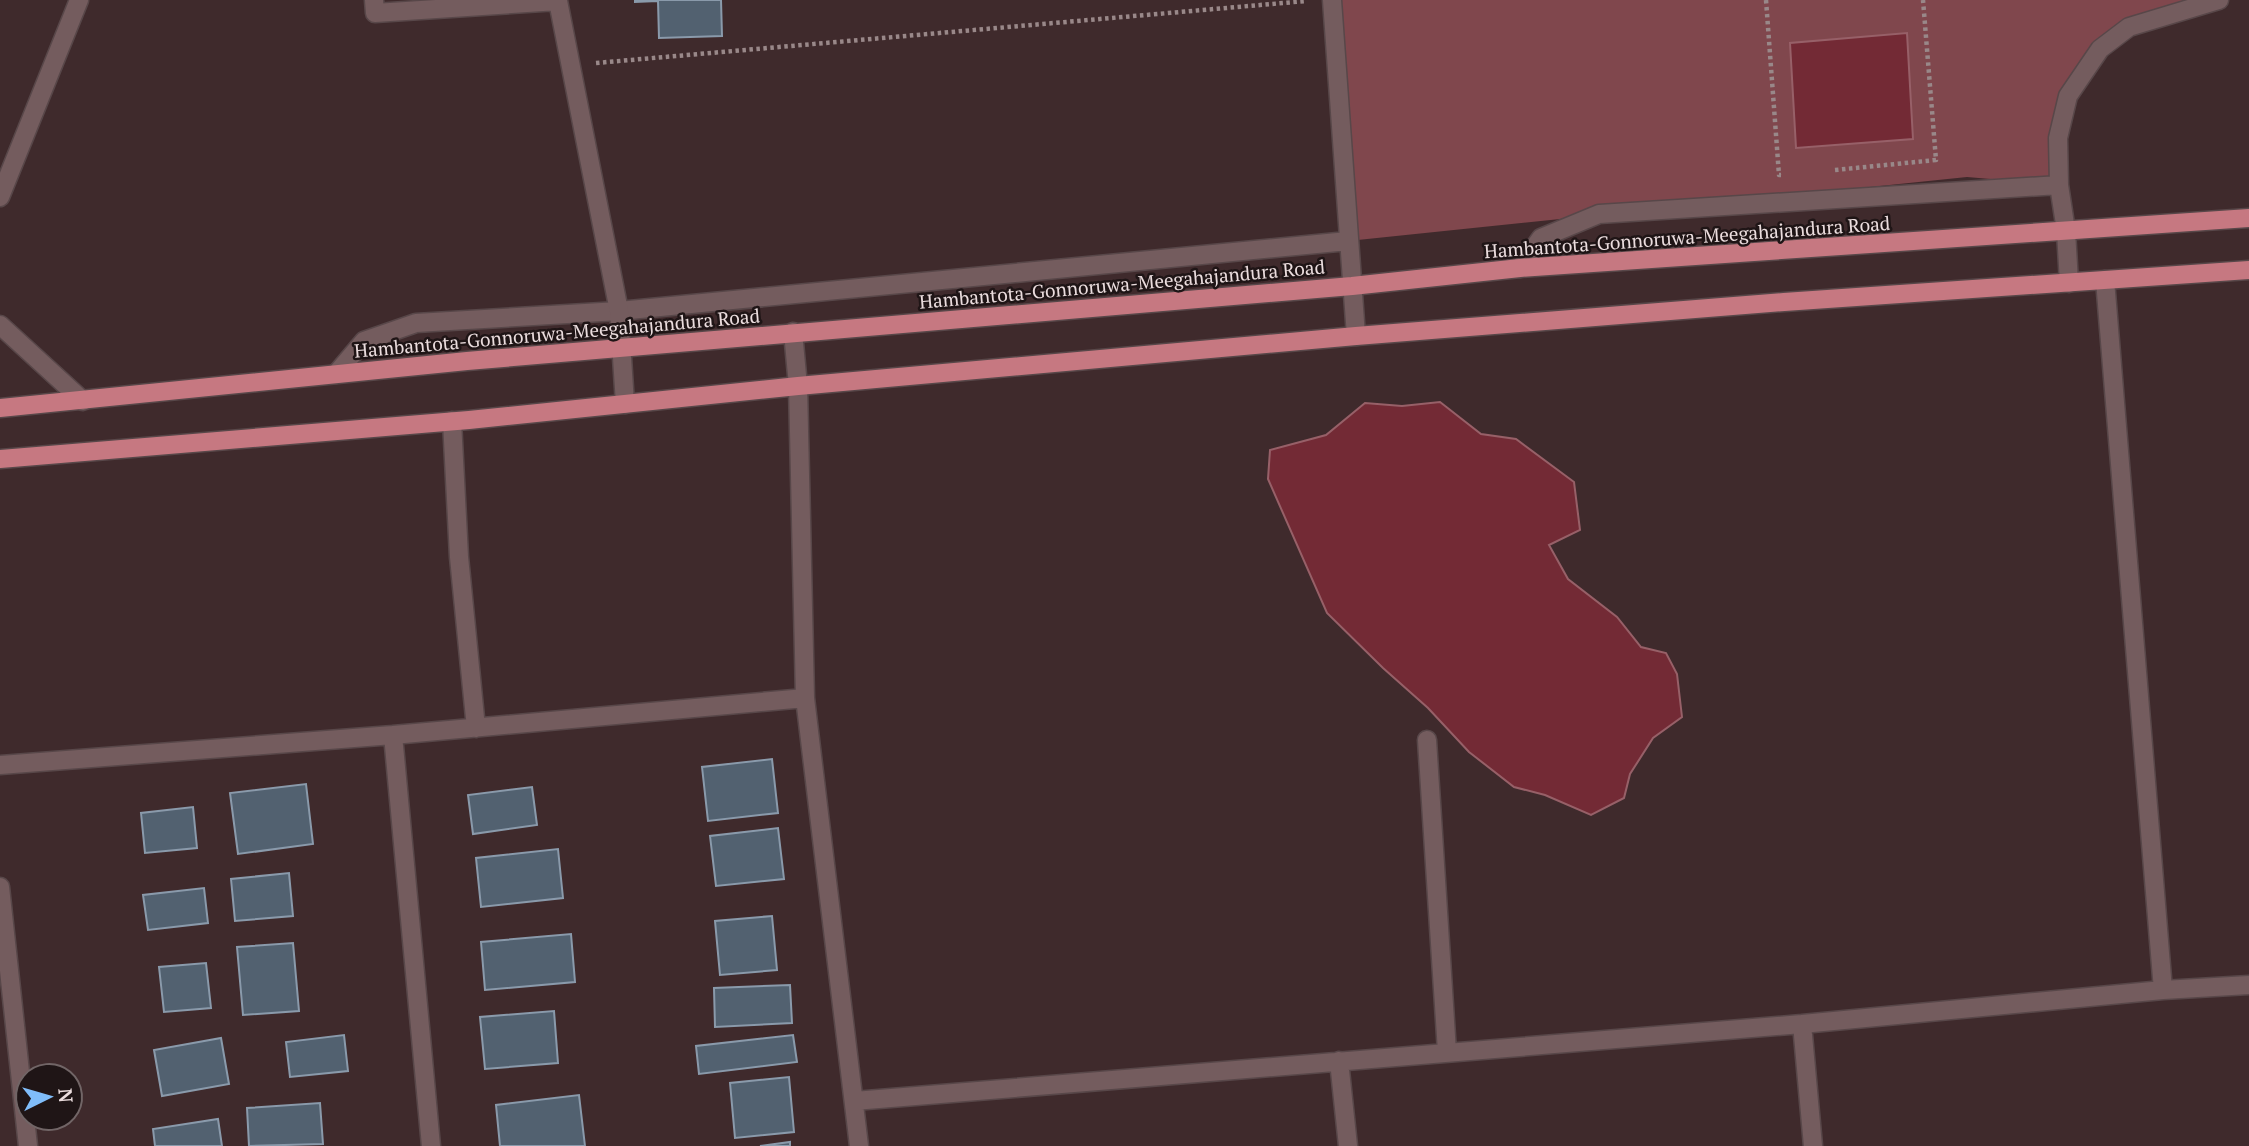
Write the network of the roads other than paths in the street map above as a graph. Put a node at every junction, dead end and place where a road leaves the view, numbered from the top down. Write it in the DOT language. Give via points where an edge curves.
graph roads {
  1 [pos="79,0"];
  2 [pos="374,0"];
  3 [pos="1332,0"];
  4 [pos="2219,0"];
  5 [pos="2059,185"];
  6 [pos="0,197"];
  7 [pos="2249,218"];
  8 [pos="2066,231"];
  9 [pos="1348,241"];
  10 [pos="1520,268"];
  11 [pos="2249,270"];
  12 [pos="2105,280"];
  13 [pos="2069,283"];
  14 [pos="1352,285"];
  15 [pos="619,311"];
  16 [pos="0,325"];
  17 [pos="793,332"];
  18 [pos="1356,335"];
  19 [pos="621,347"];
  20 [pos="336,374"];
  21 [pos="798,386"];
  22 [pos="83,401"];
  23 [pos="625,404"];
  24 [pos="0,408"];
  25 [pos="452,421"];
  26 [pos="0,459"];
  27 [pos="805,698"];
  28 [pos="476,728"];
  29 [pos="393,736"];
  30 [pos="1427,740"];
  31 [pos="0,765"];
  32 [pos="0,887"];
  33 [pos="2249,985"];
  34 [pos="2163,990"];
  35 [pos="1802,1024"];
  36 [pos="1447,1052"];
  37 [pos="1339,1061"];
  38 [pos="854,1101"];
  39 [pos="28,1146"];
  40 [pos="431,1146"];
  41 [pos="859,1146"];
  42 [pos="1348,1146"];
  43 [pos="1813,1146"];
  1 -- 6 [label="street"];
  2 -- 15 [label="street" via="375,13 558,1"];
  3 -- 9 [label="street"];
  4 -- 5 [label="street" via="2129,27 2100,48 2068,96 2058,138"];
  5 -- 8 [label="street"];
  5 -- 10 [label="street" via="1599,214 1541,238"];
  7 -- 8 [label="main road, Hambantota-Gonnoruwa-Meegahajandura Road"];
  8 -- 10 [label="main road, Hambantota-Gonnoruwa-Meegahajandura Road"];
  8 -- 13 [label="street"];
  9 -- 14 [label="street"];
  9 -- 15 [label="street"];
  10 -- 14 [label="main road, Hambantota-Gonnoruwa-Meegahajandura Road"];
  11 -- 12 [label="main road"];
  12 -- 13 [label="main road"];
  12 -- 34 [label="street"];
  13 -- 18 [label="main road"];
  14 -- 17 [label="main road, Hambantota-Gonnoruwa-Meegahajandura Road"];
  14 -- 18 [label="street"];
  15 -- 19 [label="street"];
  15 -- 20 [label="street" via="416,323 364,341"];
  16 -- 22 [label="street"];
  17 -- 19 [label="main road, Hambantota-Gonnoruwa-Meegahajandura Road"];
  17 -- 21 [label="street"];
  18 -- 21 [label="main road"];
  19 -- 20 [label="main road, Hambantota-Gonnoruwa-Meegahajandura Road"];
  19 -- 23 [label="street"];
  20 -- 22 [label="main road, Hambantota-Gonnoruwa-Meegahajandura Road"];
  21 -- 23 [label="main road"];
  21 -- 27 [label="street"];
  22 -- 24 [label="main road, Hambantota-Gonnoruwa-Meegahajandura Road"];
  23 -- 25 [label="main road"];
  25 -- 26 [label="main road"];
  25 -- 28 [label="street"];
  27 -- 28 [label="street"];
  27 -- 38 [label="street"];
  28 -- 29 [label="street"];
  29 -- 31 [label="street"];
  29 -- 40 [label="street"];
  30 -- 36 [label="street"];
  32 -- 39 [label="street"];
  33 -- 34 [label="street"];
  34 -- 35 [label="street"];
  35 -- 36 [label="street"];
  35 -- 43 [label="street"];
  36 -- 37 [label="street"];
  37 -- 38 [label="street"];
  37 -- 42 [label="street"];
  38 -- 41 [label="street"];
}
